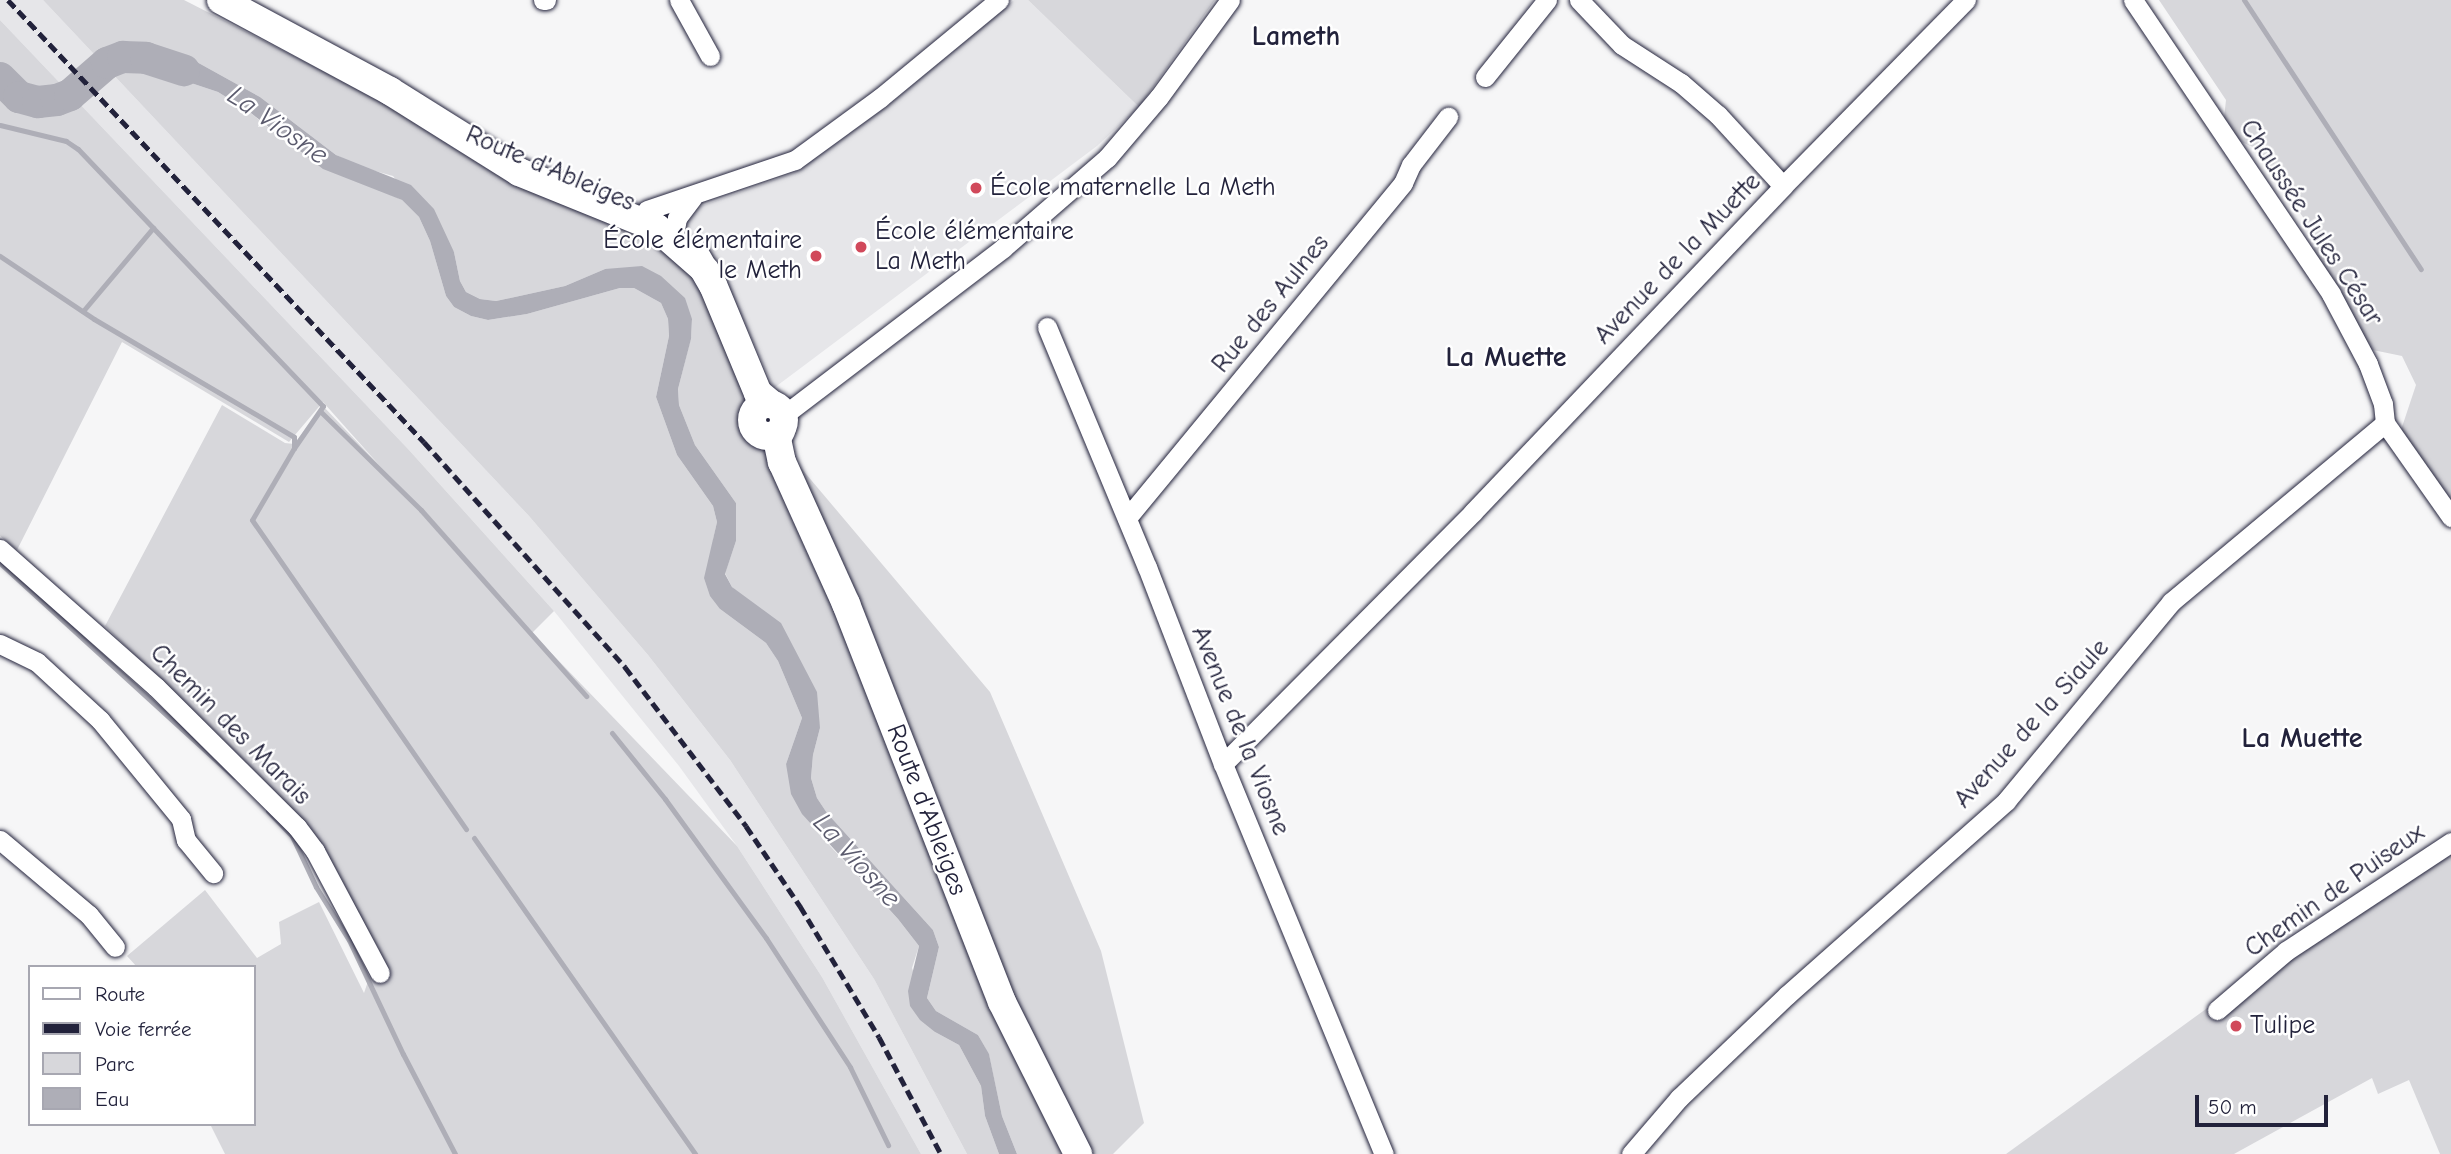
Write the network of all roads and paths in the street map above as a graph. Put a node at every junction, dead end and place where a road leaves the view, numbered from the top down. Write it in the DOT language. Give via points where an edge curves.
graph roads {
  1 [pos="221,0"];
  2 [pos="679,0"];
  3 [pos="999,0"];
  4 [pos="1230,0"];
  5 [pos="1547,0"];
  6 [pos="1579,0"];
  7 [pos="1966,0"];
  8 [pos="2133,0"];
  9 [pos="710,56"];
  10 [pos="1485,77"];
  11 [pos="1448,117"];
  12 [pos="453,127"];
  13 [pos="1783,186"];
  14 [pos="694,196"];
  15 [pos="647,210"];
  16 [pos="676,236"];
  17 [pos="1046,327"];
  18 [pos="769,419"];
  19 [pos="2385,423"];
  20 [pos="2451,517"];
  21 [pos="1127,518"];
  22 [pos="0,549"];
  23 [pos="0,644"];
  24 [pos="1223,764"];
  25 [pos="0,840"];
  26 [pos="2451,842"];
  27 [pos="213,873"];
  28 [pos="115,947"];
  29 [pos="380,973"];
  30 [pos="2217,1010"];
  31 [pos="1078,1154"];
  32 [pos="1384,1154"];
  33 [pos="1631,1154"];
  1 -- 12 [label="main road, Route d'Ableiges"];
  2 -- 9 [label="street"];
  3 -- 14 [label="street" via="880,98 795,160"];
  4 -- 18 [label="street" via="1159,97 1107,158 1003,248"];
  5 -- 10 [label="street"];
  6 -- 13 [label="street" via="1622,45 1681,83 1718,115"];
  7 -- 13 [label="street, Avenue de la Muette"];
  8 -- 19 [label="street, Chaussée Jules César" via="2331,294 2368,364"];
  11 -- 21 [label="street, Rue des Aulnes" via="1411,165 1403,183"];
  12 -- 15 [label="main road, Route d'Ableiges" via="547,173"];
  12 -- 16 [label="main road, Route d'Ableiges" via="519,172"];
  13 -- 24 [label="street, Avenue de la Muette" via="1473,512"];
  14 -- 15 [label="street"];
  14 -- 16 [label="street" via="681,210"];
  15 -- 16 [label="main road, Route d'Ableiges"];
  16 -- 18 [label="main road, Route d'Ableiges" via="705,270 750,377 754,401"];
  17 -- 21 [label="street, Avenue de la Viosne"];
  18 -- 31 [label="main road, Route d'Ableiges" via="782,462 846,604 1002,1002"];
  19 -- 20 [label="street, Chaussée Jules César"];
  19 -- 33 [label="street, Avenue de la Siaule" via="2171,602 2006,801 1787,995 1678,1098"];
  21 -- 24 [label="street, Avenue de la Viosne"];
  22 -- 29 [label="street, Chemin des Marais" via="156,687 297,827 315,851"];
  23 -- 27 [label="street" via="37,662 100,720 181,819 186,839"];
  24 -- 32 [label="street, Avenue de la Viosne"];
  25 -- 28 [label="street" via="81,907"];
  26 -- 30 [label="street, Chemin de Puiseux" via="2286,951"];
}
